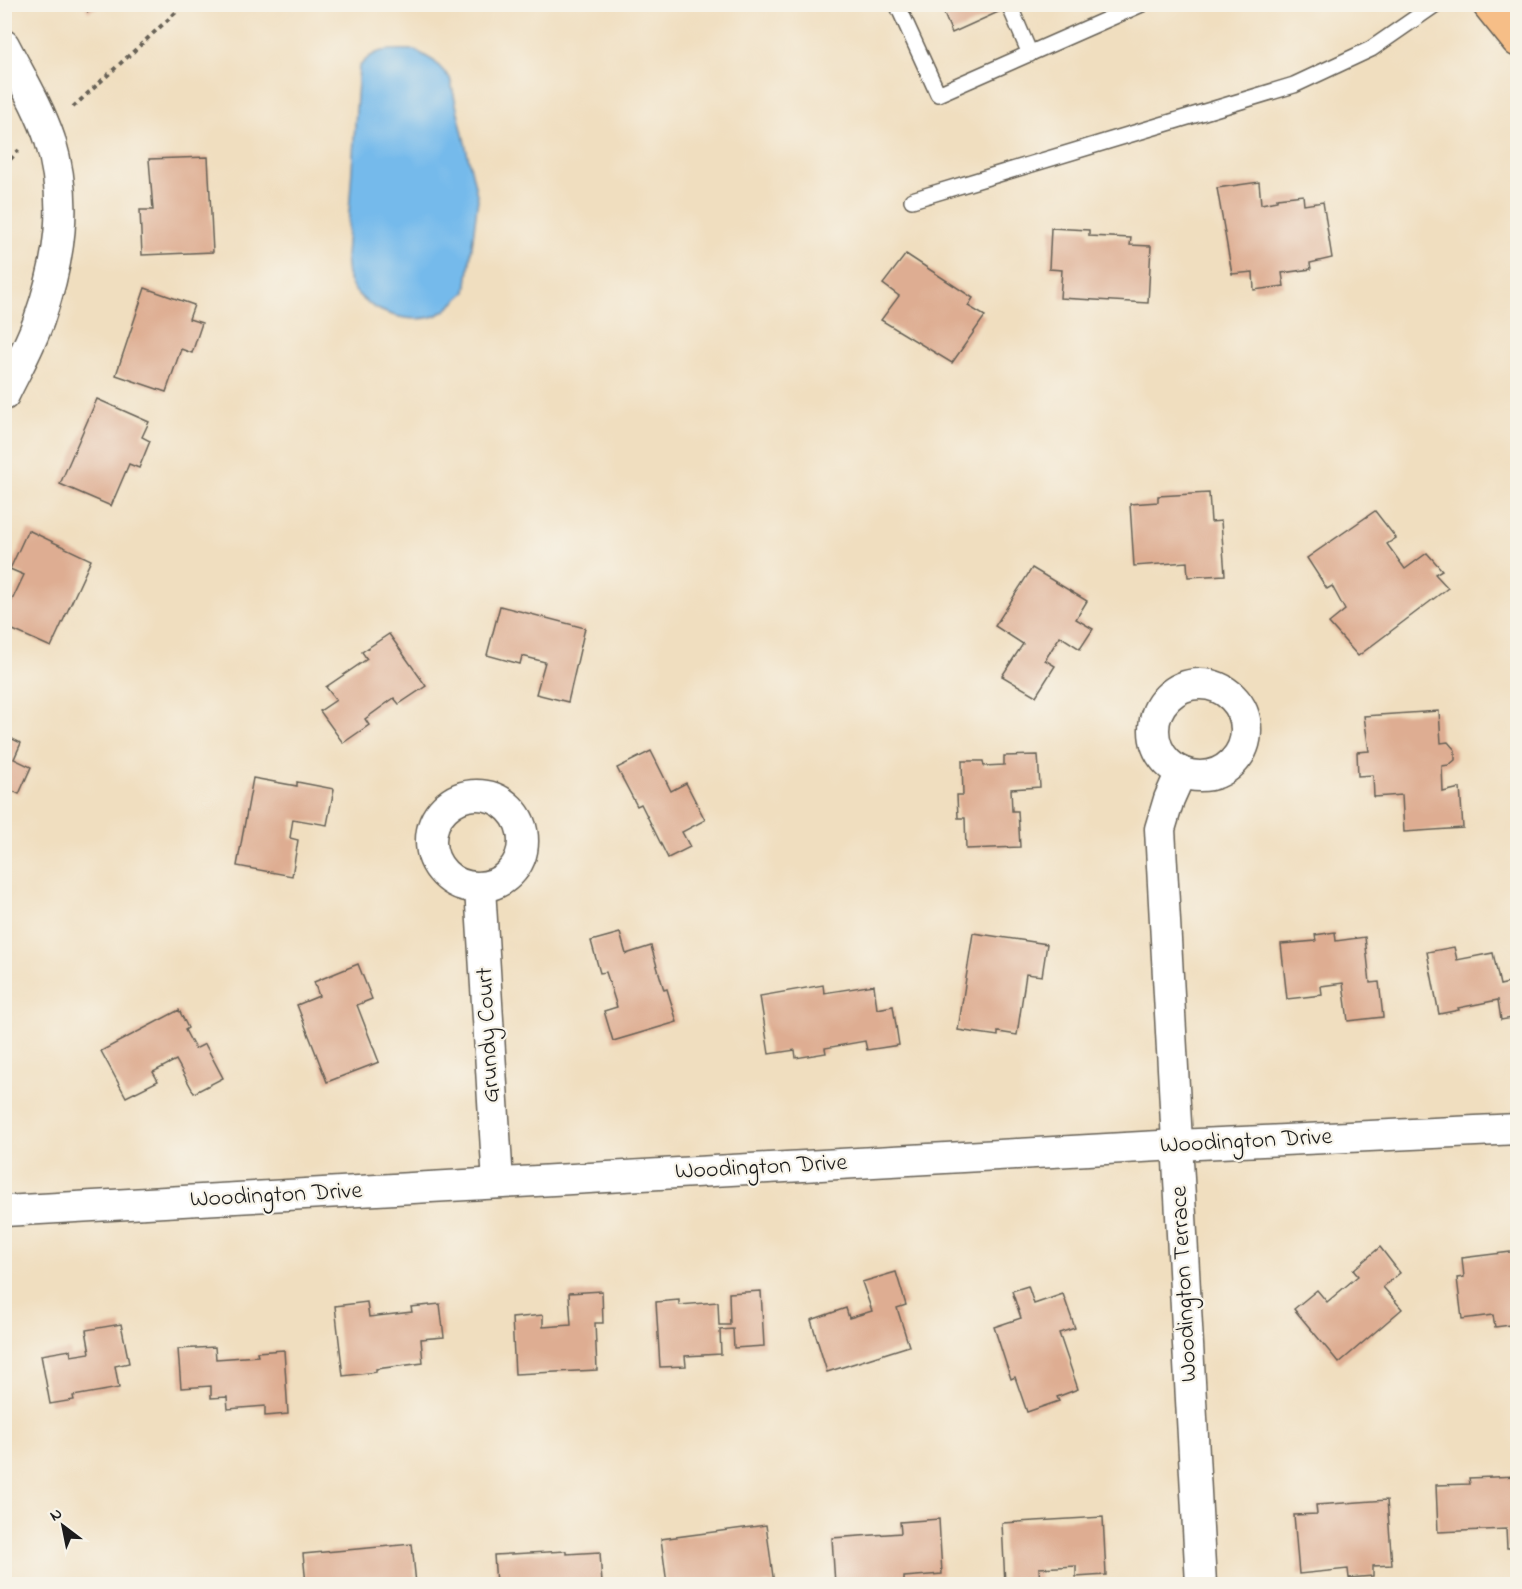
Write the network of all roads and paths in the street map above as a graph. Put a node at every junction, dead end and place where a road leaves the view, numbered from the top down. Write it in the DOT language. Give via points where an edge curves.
graph roads {
  1 [pos="185,4"];
  2 [pos="897,4"];
  3 [pos="1142,4"];
  4 [pos="1436,4"];
  5 [pos="1489,4"];
  6 [pos="1010,7"];
  7 [pos="1518,40"];
  8 [pos="4,45"];
  9 [pos="1030,54"];
  10 [pos="73,107"];
  11 [pos="19,150"];
  12 [pos="4,166"];
  13 [pos="912,200"];
  14 [pos="4,395"];
  15 [pos="1181,772"];
  16 [pos="480,888"];
  17 [pos="1518,1130"];
  18 [pos="1177,1145"];
  19 [pos="498,1183"];
  20 [pos="4,1211"];
  21 [pos="1201,1584"];
  1 -- 10 [label="path"];
  2 -- 9 [label="lane" via="938,94"];
  3 -- 9 [label="lane"];
  4 -- 13 [label="lane" via="1371,49 1294,85"];
  5 -- 7 [label="main road"];
  6 -- 9 [label="lane"];
  8 -- 14 [label="street" via="49,138 59,174 62,209 56,258 39,321"];
  11 -- 12 [label="path"];
  15 -- 18 [label="street, Woodington Terrace" via="1160,830"];
  16 -- 19 [label="street, Grundy Court"];
  17 -- 18 [label="street, Woodington Drive"];
  18 -- 19 [label="street, Woodington Drive"];
  18 -- 21 [label="street, Woodington Terrace"];
  19 -- 20 [label="street, Woodington Drive"];
}
